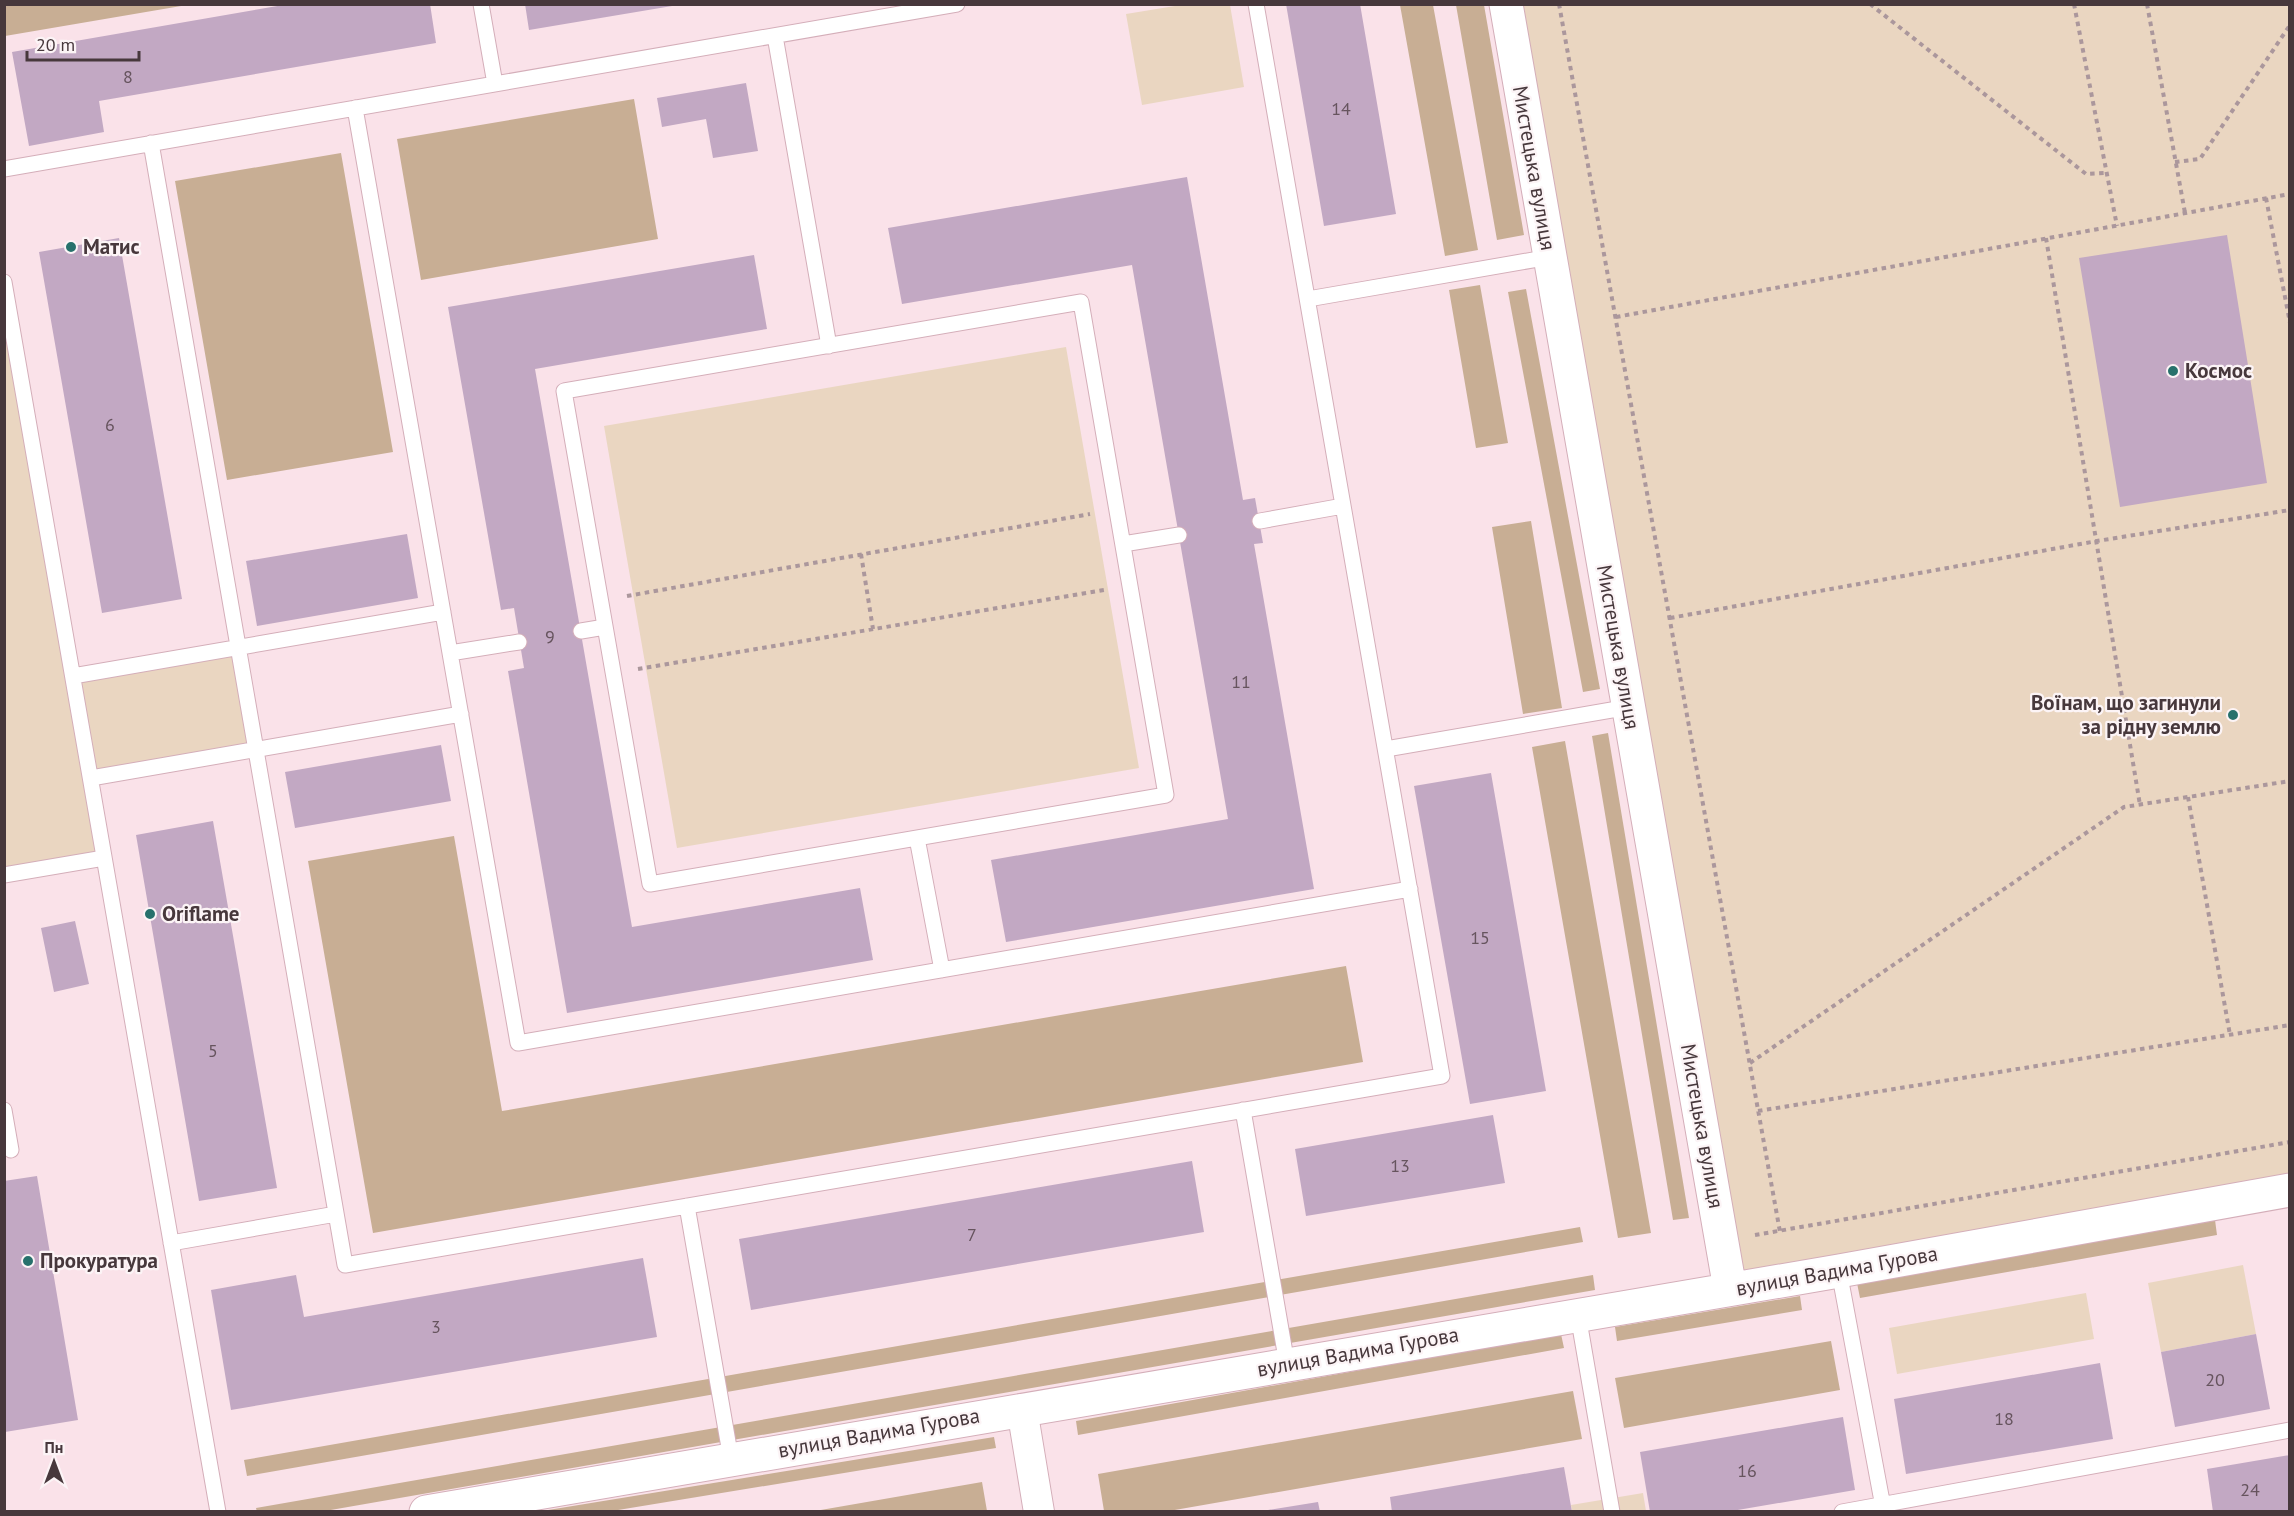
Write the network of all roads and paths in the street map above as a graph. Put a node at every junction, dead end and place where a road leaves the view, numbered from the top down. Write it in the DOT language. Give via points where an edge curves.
graph roads {
  1 [pos="481,4"];
  2 [pos="957,4"];
  3 [pos="1256,4"];
  4 [pos="1506,4"];
  5 [pos="1559,4"];
  6 [pos="1870,4"];
  7 [pos="2074,4"];
  8 [pos="2146,4"];
  9 [pos="2289,25"];
  10 [pos="776,36"];
  11 [pos="495,84"];
  12 [pos="356,108"];
  13 [pos="151,143"];
  14 [pos="2175,162"];
  15 [pos="4,169"];
  16 [pos="2106,172"];
  17 [pos="2289,194"];
  18 [pos="2266,198"];
  19 [pos="2186,213"];
  20 [pos="2117,226"];
  21 [pos="2046,238"];
  22 [pos="1550,256"];
  23 [pos="4,282"];
  24 [pos="1308,298"];
  25 [pos="1616,317"];
  26 [pos="2289,323"];
  27 [pos="829,346"];
  28 [pos="1343,506"];
  29 [pos="1117,509"];
  30 [pos="2289,510"];
  31 [pos="1260,520"];
  32 [pos="1179,535"];
  33 [pos="2097,541"];
  34 [pos="1123,544"];
  35 [pos="861,554"];
  36 [pos="1130,585"];
  37 [pos="601,601"];
  38 [pos="443,612"];
  39 [pos="1670,618"];
  40 [pos="605,627"];
  41 [pos="873,629"];
  42 [pos="581,632"];
  43 [pos="519,642"];
  44 [pos="238,647"];
  45 [pos="450,653"];
  46 [pos="614,674"];
  47 [pos="73,676"];
  48 [pos="1629,707"];
  49 [pos="461,714"];
  50 [pos="1386,749"];
  51 [pos="256,750"];
  52 [pos="91,778"];
  53 [pos="2289,781"];
  54 [pos="2188,797"];
  55 [pos="2140,805"];
  56 [pos="917,838"];
  57 [pos="104,858"];
  58 [pos="4,875"];
  59 [pos="1410,889"];
  60 [pos="942,970"];
  61 [pos="2289,1025"];
  62 [pos="2230,1035"];
  63 [pos="1750,1063"];
  64 [pos="4,1110"];
  65 [pos="1243,1110"];
  66 [pos="1758,1110"];
  67 [pos="2289,1142"];
  68 [pos="11,1150"];
  69 [pos="2289,1190"];
  70 [pos="687,1206"];
  71 [pos="336,1214"];
  72 [pos="1780,1232"];
  73 [pos="1722,1240"];
  74 [pos="171,1243"];
  75 [pos="1839,1271"];
  76 [pos="1730,1289"];
  77 [pos="1578,1315"];
  78 [pos="1287,1364"];
  79 [pos="1022,1409"];
  80 [pos="2289,1430"];
  81 [pos="731,1458"];
  82 [pos="1883,1508"];
  83 [pos="218,1512"];
  84 [pos="426,1512"];
  85 [pos="1039,1512"];
  86 [pos="1612,1512"];
  87 [pos="1842,1512"];
  1 -- 11 [label="lane"];
  2 -- 10 [label="lane"];
  3 -- 24 [label="lane"];
  4 -- 22 [label="street, Мистецька вулиця"];
  5 -- 25 [label="path"];
  6 -- 16 [label="path" via="2086,174"];
  7 -- 16 [label="path"];
  8 -- 14 [label="path"];
  9 -- 14 [label="path" via="2200,159"];
  10 -- 11 [label="lane"];
  10 -- 27 [label="lane"];
  11 -- 12 [label="lane"];
  12 -- 13 [label="lane"];
  12 -- 38 [label="lane"];
  13 -- 15 [label="lane"];
  13 -- 44 [label="lane"];
  14 -- 19 [label="path"];
  16 -- 20 [label="path"];
  17 -- 18 [label="path"];
  18 -- 19 [label="path"];
  18 -- 26 [label="path"];
  19 -- 20 [label="path"];
  20 -- 21 [label="path"];
  21 -- 25 [label="path"];
  21 -- 33 [label="path"];
  22 -- 24 [label="lane"];
  22 -- 48 [label="street, Мистецька вулиця"];
  23 -- 47 [label="lane"];
  24 -- 28 [label="lane"];
  25 -- 39 [label="path"];
  27 -- 29 [label="lane" via="1081,302"];
  27 -- 37 [label="lane" via="564,391"];
  28 -- 31 [label="lane"];
  28 -- 50 [label="lane"];
  29 -- 34 [label="lane"];
  29 -- 35 [label="path"];
  30 -- 33 [label="path"];
  32 -- 34 [label="lane"];
  33 -- 39 [label="path"];
  33 -- 55 [label="path"];
  34 -- 36 [label="lane"];
  35 -- 37 [label="path"];
  35 -- 41 [label="path"];
  36 -- 41 [label="path"];
  36 -- 56 [label="lane" via="1166,795"];
  37 -- 40 [label="lane"];
  38 -- 44 [label="lane"];
  38 -- 45 [label="lane"];
  39 -- 63 [label="path"];
  40 -- 42 [label="lane"];
  40 -- 46 [label="lane"];
  41 -- 46 [label="path"];
  43 -- 45 [label="lane"];
  44 -- 47 [label="lane"];
  44 -- 51 [label="lane"];
  45 -- 49 [label="lane"];
  46 -- 56 [label="lane" via="650,884"];
  47 -- 52 [label="lane"];
  48 -- 50 [label="lane"];
  48 -- 73 [label="street, Мистецька вулиця"];
  49 -- 51 [label="lane"];
  49 -- 60 [label="lane" via="518,1043"];
  50 -- 59 [label="lane"];
  51 -- 52 [label="lane"];
  51 -- 71 [label="lane"];
  52 -- 57 [label="lane"];
  53 -- 54 [label="path"];
  54 -- 55 [label="path"];
  54 -- 62 [label="path"];
  55 -- 63 [label="path" via="2124,807"];
  56 -- 60 [label="lane"];
  57 -- 58 [label="lane"];
  57 -- 74 [label="lane"];
  59 -- 60 [label="lane"];
  59 -- 65 [label="lane" via="1442,1076"];
  61 -- 62 [label="path"];
  62 -- 66 [label="path"];
  63 -- 66 [label="path"];
  64 -- 68 [label="lane"];
  65 -- 70 [label="lane"];
  65 -- 78 [label="lane"];
  66 -- 72 [label="path"];
  67 -- 72 [label="path"];
  69 -- 75 [label="street, вулиця Вадима Гурова"];
  70 -- 71 [label="lane" via="345,1265"];
  70 -- 81 [label="lane"];
  71 -- 74 [label="lane"];
  72 -- 73 [label="path"];
  73 -- 76 [label="street, Мистецька вулиця"];
  74 -- 83 [label="lane"];
  75 -- 76 [label="street, вулиця Вадима Гурова"];
  75 -- 82 [label="lane"];
  76 -- 77 [label="street, вулиця Вадима Гурова"];
  77 -- 78 [label="street, вулиця Вадима Гурова"];
  77 -- 86 [label="lane"];
  78 -- 79 [label="street, вулиця Вадима Гурова"];
  79 -- 81 [label="street, вулиця Вадима Гурова"];
  79 -- 85 [label="street"];
  80 -- 82 [label="lane"];
  81 -- 84 [label="street, вулиця Вадима Гурова"];
  82 -- 87 [label="lane"];
}
